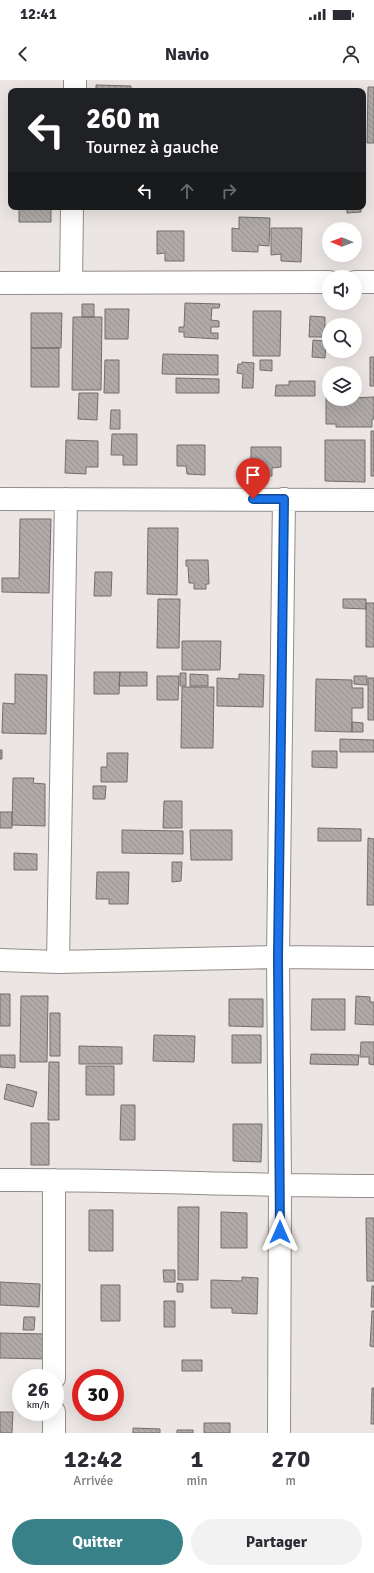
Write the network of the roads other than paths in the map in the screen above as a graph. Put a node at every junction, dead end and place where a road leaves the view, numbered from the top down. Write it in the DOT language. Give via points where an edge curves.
graph roads {
  1 [pos="72,210"];
  2 [pos="71,282"];
  3 [pos="322,282"];
  4 [pos="362,282"];
  5 [pos="374,282"];
  6 [pos="0,283"];
  7 [pos="0,499"];
  8 [pos="66,499"];
  9 [pos="284,499"];
  10 [pos="374,500"];
  11 [pos="278,957"];
  12 [pos="374,958"];
  13 [pos="0,960"];
  14 [pos="58,962"];
  15 [pos="0,1180"];
  16 [pos="54,1180"];
  17 [pos="280,1186"];
  18 [pos="374,1186"];
  19 [pos="54,1369"];
  20 [pos="54,1421"];
  21 [pos="54,1433"];
  22 [pos="279,1433"];
  1 -- 2 [label="street"];
  2 -- 3 [label="street"];
  2 -- 6 [label="street"];
  4 -- 5 [label="street"];
  7 -- 8 [label="street"];
  8 -- 9 [label="street"];
  8 -- 14 [label="street"];
  9 -- 10 [label="street"];
  9 -- 11 [label="street"];
  11 -- 12 [label="street"];
  11 -- 14 [label="street"];
  11 -- 17 [label="street"];
  13 -- 14 [label="street"];
  15 -- 16 [label="street"];
  16 -- 17 [label="street"];
  16 -- 19 [label="street"];
  17 -- 18 [label="street"];
  17 -- 22 [label="street"];
  20 -- 21 [label="street"];
}
